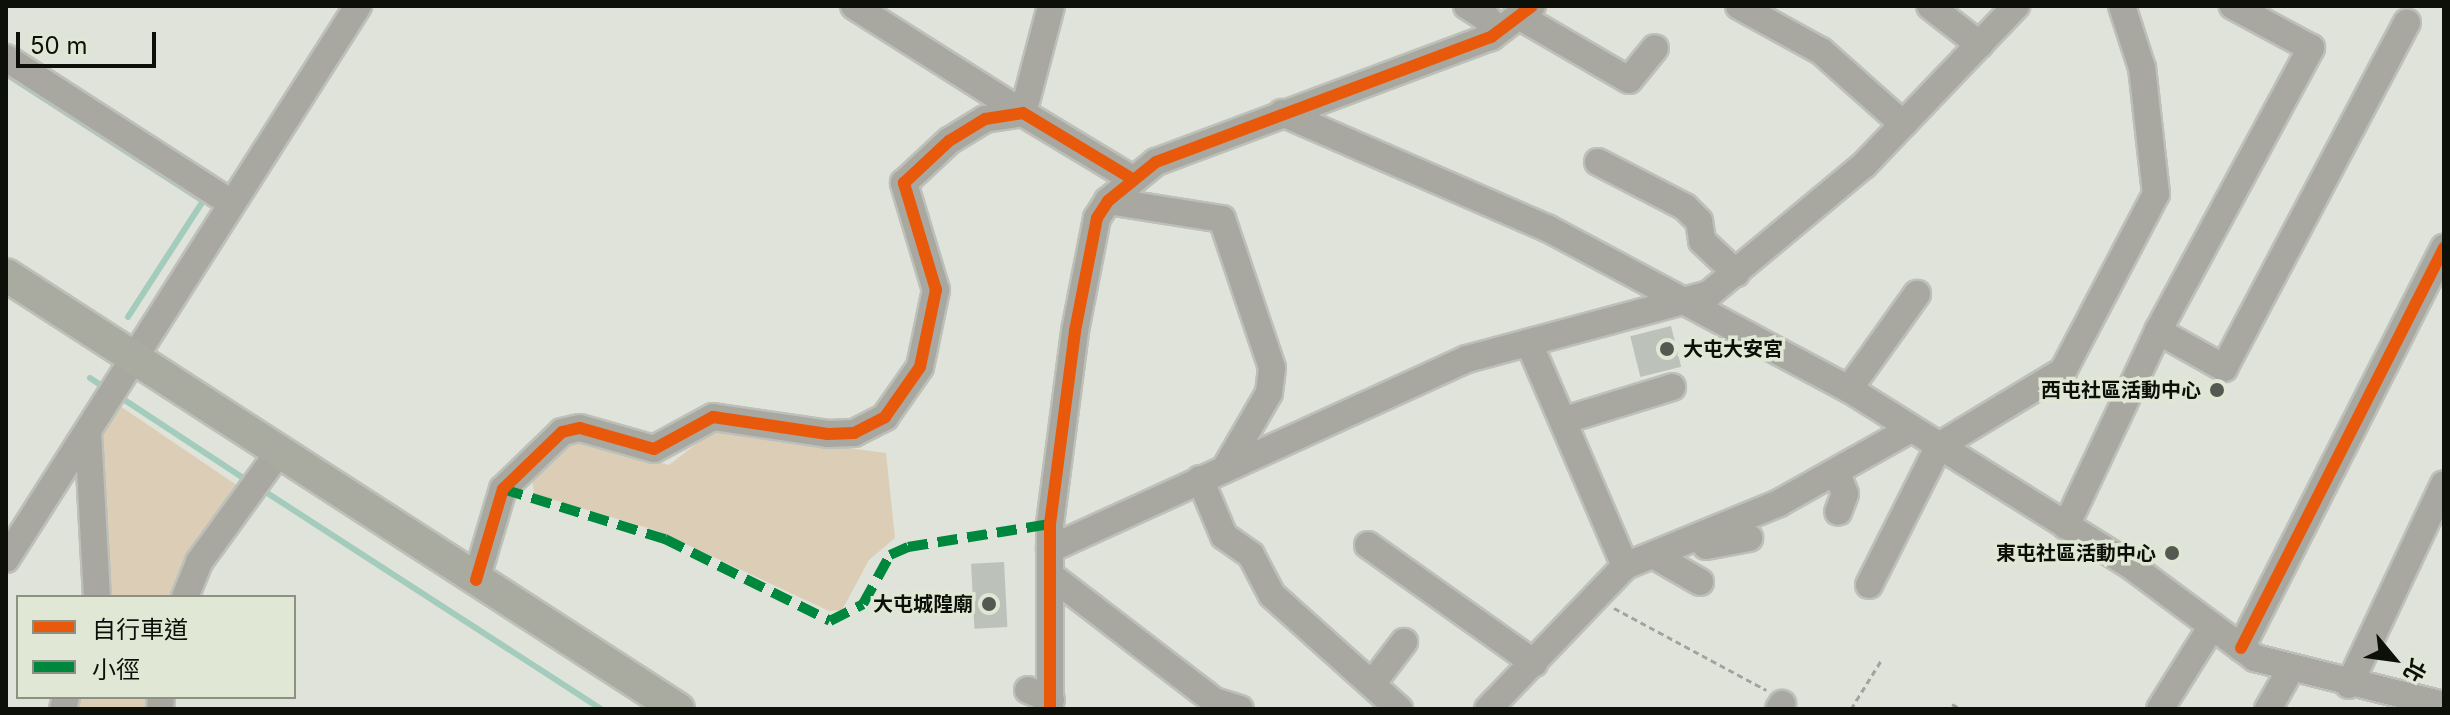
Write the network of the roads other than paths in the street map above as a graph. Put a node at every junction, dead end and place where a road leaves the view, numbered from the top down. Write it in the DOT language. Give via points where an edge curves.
graph roads {
  1 [pos="358,6"];
  2 [pos="854,6"];
  3 [pos="1051,6"];
  4 [pos="1467,6"];
  5 [pos="1739,6"];
  6 [pos="1930,6"];
  7 [pos="2016,6"];
  8 [pos="2122,6"];
  9 [pos="2233,6"];
  10 [pos="1528,13"];
  11 [pos="2407,23"];
  12 [pos="1491,37"];
  13 [pos="1980,45"];
  14 [pos="1655,48"];
  15 [pos="6,58"];
  16 [pos="1023,113"];
  17 [pos="1282,113"];
  18 [pos="1903,124"];
  19 [pos="1598,162"];
  20 [pos="1129,177"];
  21 [pos="1108,201"];
  22 [pos="231,203"];
  23 [pos="2444,248"];
  24 [pos="1736,273"];
  25 [pos="6,275"];
  26 [pos="1917,294"];
  27 [pos="1686,300"];
  28 [pos="2158,331"];
  29 [pos="1529,343"];
  30 [pos="129,364"];
  31 [pos="1672,387"];
  32 [pos="1849,389"];
  33 [pos="1565,420"];
  34 [pos="1911,429"];
  35 [pos="88,432"];
  36 [pos="1939,446"];
  37 [pos="272,461"];
  38 [pos="1225,469"];
  39 [pos="1837,473"];
  40 [pos="1200,479"];
  41 [pos="2444,484"];
  42 [pos="1838,512"];
  43 [pos="2066,526"];
  44 [pos="1749,538"];
  45 [pos="1697,539"];
  46 [pos="1368,545"];
  47 [pos="1655,556"];
  48 [pos="6,559"];
  49 [pos="1050,562"];
  50 [pos="1625,566"];
  51 [pos="476,580"];
  52 [pos="1700,582"];
  53 [pos="1869,585"];
  54 [pos="97,595"];
  55 [pos="186,595"];
  56 [pos="2212,626"];
  57 [pos="1404,642"];
  58 [pos="2241,648"];
  59 [pos="1534,663"];
  60 [pos="2291,669"];
  61 [pos="1372,684"];
  62 [pos="2349,685"];
  63 [pos="1043,700"];
  64 [pos="2443,703"];
  65 [pos="678,709"];
  66 [pos="1240,709"];
  67 [pos="1399,709"];
  68 [pos="1488,709"];
  69 [pos="2160,709"];
  70 [pos="2268,709"];
  1 -- 22 [label="street"];
  2 -- 16 [label="street"];
  3 -- 16 [label="street"];
  4 -- 12 [label="street" via="1488,19"];
  5 -- 18 [label="street" via="1821,51"];
  6 -- 13 [label="street"];
  7 -- 13 [label="street"];
  8 -- 36 [label="street" via="2142,68 2156,194 2063,371"];
  9 -- 28 [label="street" via="2311,48"];
  10 -- 12 [label="street"];
  10 -- 14 [label="street" via="1629,80"];
  11 -- 28 [label="street" via="2224,368"];
  12 -- 17 [label="street"];
  13 -- 18 [label="street"];
  15 -- 22 [label="street"];
  16 -- 20 [label="street"];
  16 -- 51 [label="street" via="985,119 949,141 904,183 936,290 920,367 885,417 854,433 828,434 713,417 654,449 580,428 562,432 503,489"];
  17 -- 20 [label="street"];
  17 -- 27 [label="street" via="1547,228"];
  18 -- 24 [label="street"];
  19 -- 24 [label="street" via="1685,207 1699,221 1702,241"];
  20 -- 21 [label="street"];
  21 -- 38 [label="street" via="1222,219 1272,368 1269,393"];
  21 -- 49 [label="street" via="1097,218 1075,331"];
  22 -- 30 [label="street"];
  23 -- 58 [label="street"];
  24 -- 27 [label="street" via="1709,294"];
  25 -- 30 [label="main road"];
  26 -- 32 [label="street"];
  27 -- 29 [label="street"];
  27 -- 32 [label="street"];
  28 -- 43 [label="street"];
  29 -- 33 [label="street"];
  29 -- 38 [label="street" via="1467,359"];
  30 -- 35 [label="street"];
  30 -- 37 [label="main road"];
  31 -- 33 [label="street"];
  32 -- 34 [label="street"];
  33 -- 50 [label="street"];
  34 -- 36 [label="street"];
  34 -- 39 [label="street"];
  35 -- 48 [label="street"];
  35 -- 54 [label="street"];
  36 -- 43 [label="street"];
  36 -- 53 [label="street"];
  37 -- 51 [label="main road"];
  37 -- 55 [label="street" via="199,562"];
  38 -- 40 [label="street"];
  39 -- 42 [label="street" via="1845,494"];
  39 -- 45 [label="street"];
  40 -- 49 [label="street"];
  40 -- 61 [label="street" via="1224,536 1251,555 1272,595"];
  41 -- 62 [label="street"];
  43 -- 56 [label="street"];
  44 -- 45 [label="street" via="1712,550"];
  45 -- 47 [label="street"];
  46 -- 59 [label="street"];
  47 -- 50 [label="street"];
  47 -- 52 [label="street"];
  49 -- 63 [label="street"];
  49 -- 66 [label="street" via="1214,701"];
  50 -- 59 [label="street"];
  51 -- 65 [label="main road"];
  56 -- 58 [label="street"];
  56 -- 69 [label="street"];
  57 -- 61 [label="street"];
  58 -- 60 [label="street"];
  59 -- 68 [label="street"];
  60 -- 62 [label="street"];
  60 -- 70 [label="street"];
  61 -- 67 [label="street"];
  62 -- 64 [label="street"];
}
